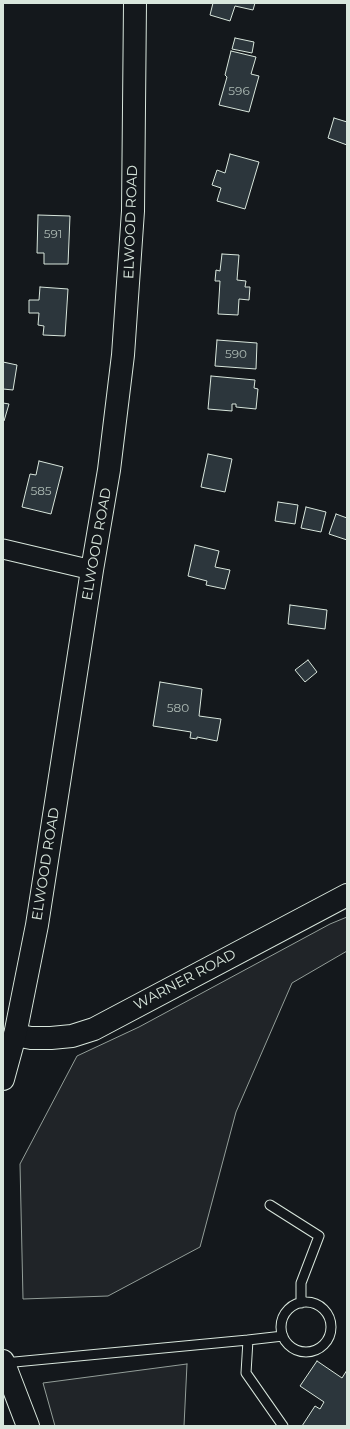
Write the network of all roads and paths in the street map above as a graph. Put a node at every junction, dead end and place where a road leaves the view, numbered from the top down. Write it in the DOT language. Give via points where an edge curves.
graph roads {
  1 [pos="135,3"];
  2 [pos="3,549"];
  3 [pos="92,570"];
  4 [pos="347,895"];
  5 [pos="16,1035"];
  6 [pos="3,1079"];
  7 [pos="270,1205"];
  8 [pos="301,1303"];
  9 [pos="283,1336"];
  10 [pos="248,1340"];
  11 [pos="4,1362"];
  12 [pos="28,1426"];
  13 [pos="283,1426"];
  1 -- 3 [label="main road, ELWOOD ROAD" via="133,211 123,355 109,470"];
  2 -- 3 [label="street"];
  3 -- 5 [label="main road, ELWOOD ROAD" via="37,925"];
  4 -- 5 [label="main road, WARNER ROAD" via="94,1029 72,1036 51,1038"];
  5 -- 6 [label="main road, ELWOOD ROAD"];
  7 -- 8 [label="lane" via="319,1236 301,1283"];
  8 -- 9 [label="lane" via="285,1313 281,1328"];
  8 -- 9 [label="lane" via="313,1303 327,1313 331,1330 329,1338 317,1350 309,1352 293,1348"];
  9 -- 10 [label="lane"];
  10 -- 11 [label="lane"];
  10 -- 13 [label="lane" via="246,1373"];
  11 -- 12 [label="main road"];
}
